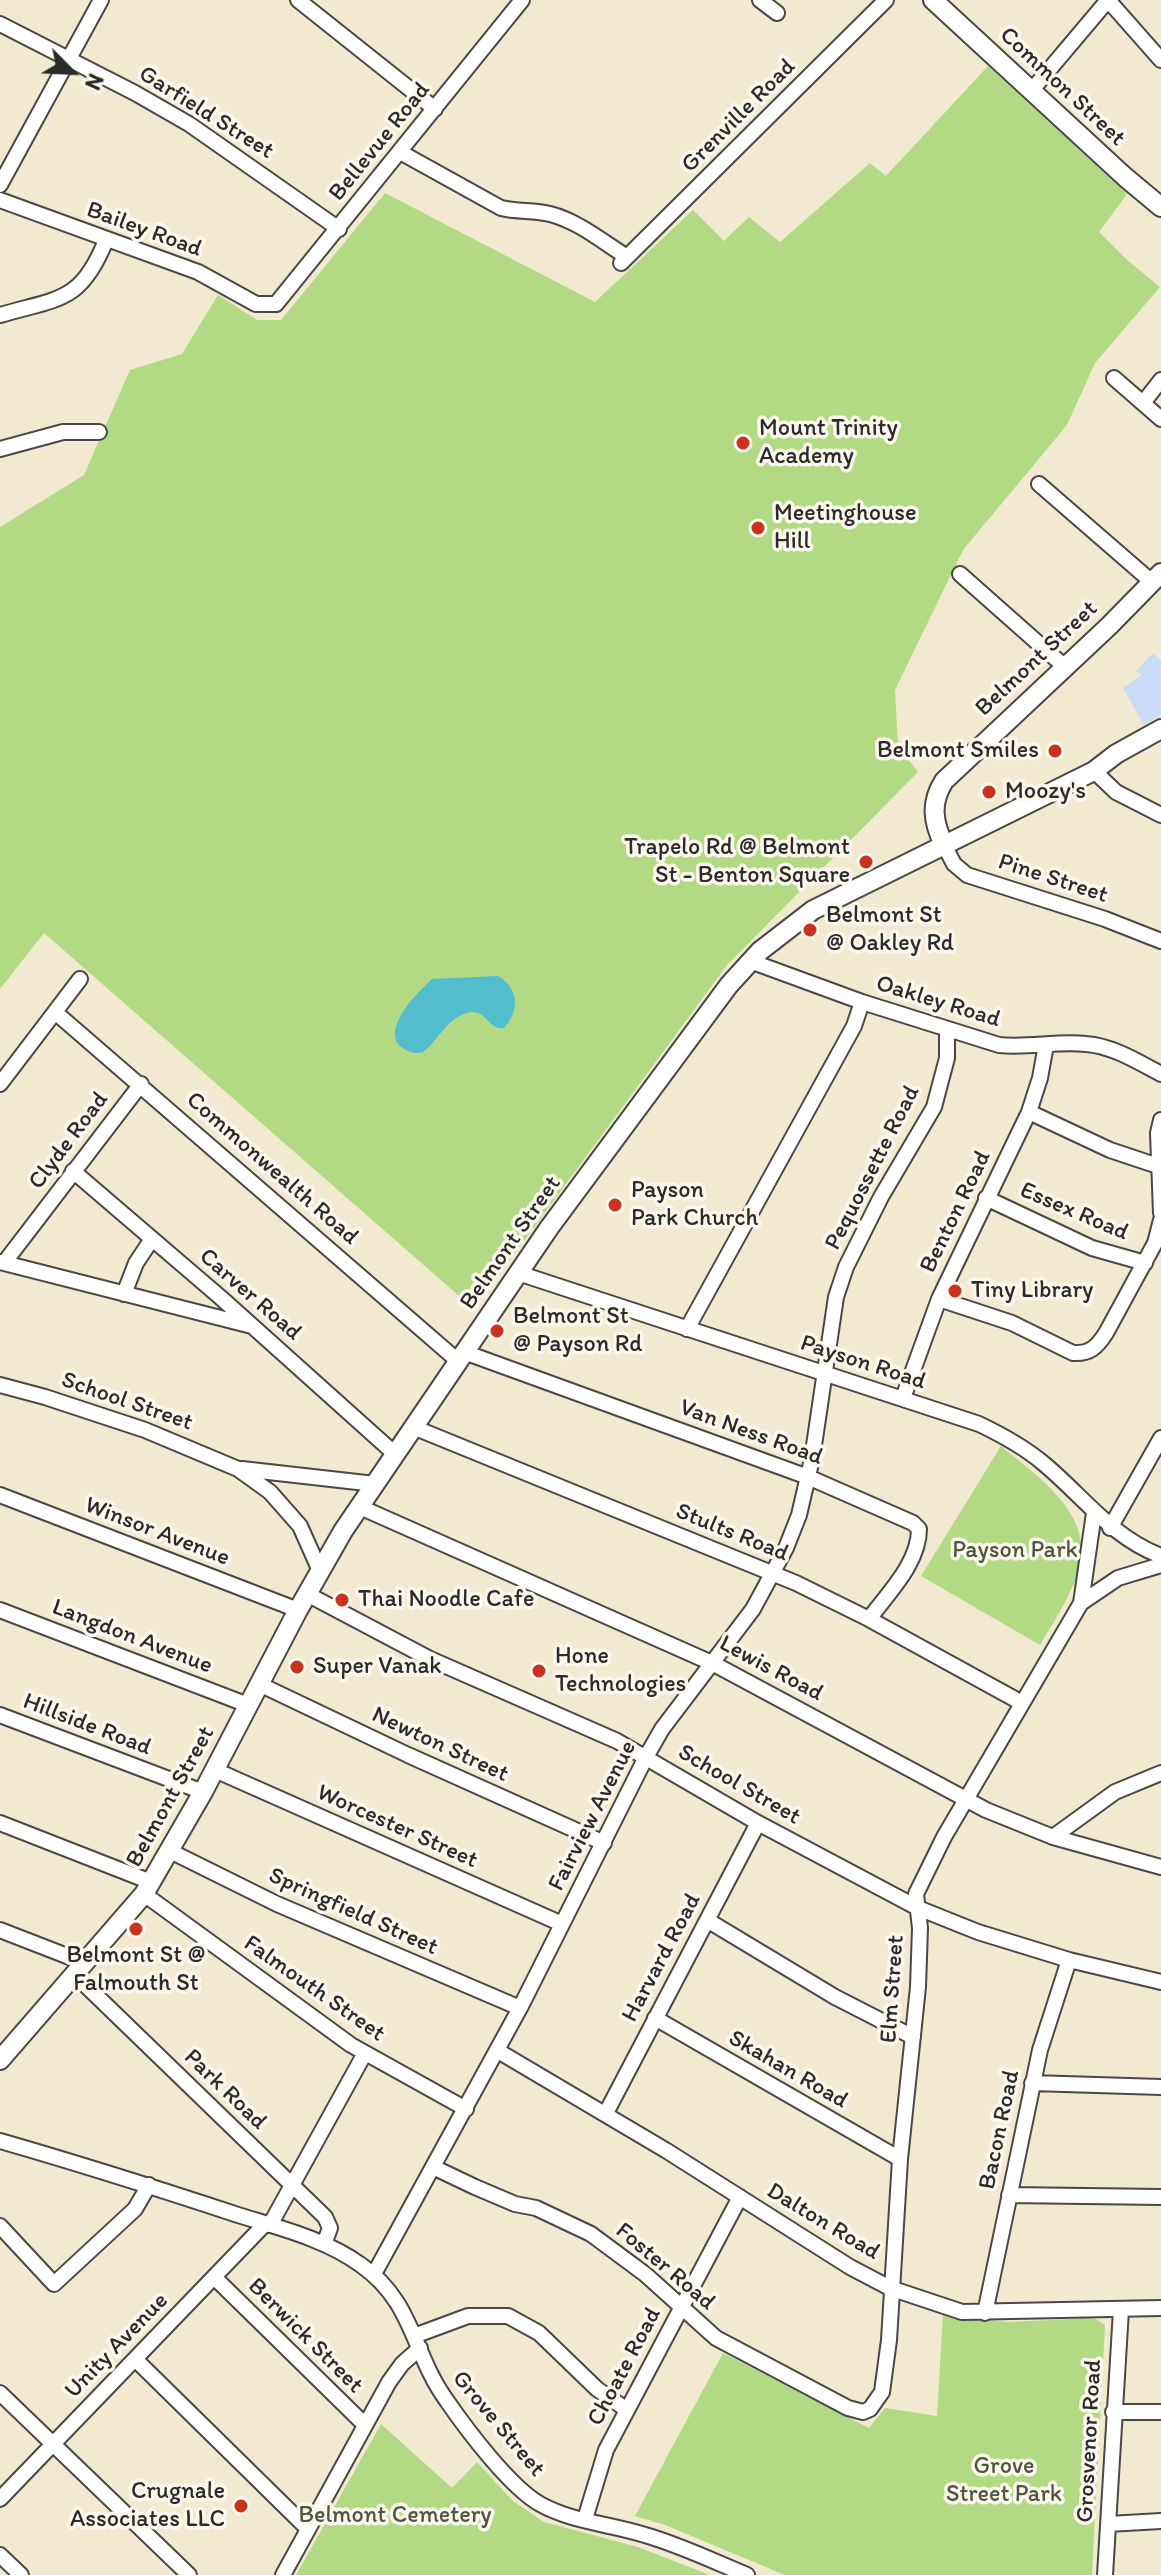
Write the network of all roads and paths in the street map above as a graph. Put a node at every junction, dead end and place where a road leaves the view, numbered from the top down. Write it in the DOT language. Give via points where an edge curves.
graph roads {
  1 [pos="101,0"];
  2 [pos="298,0"];
  3 [pos="522,0"];
  4 [pos="760,0"];
  5 [pos="886,0"];
  6 [pos="933,0"];
  7 [pos="1108,0"];
  8 [pos="777,13"];
  9 [pos="0,24"];
  10 [pos="69,59"];
  11 [pos="1161,60"];
  12 [pos="1032,90"];
  13 [pos="435,109"];
  14 [pos="400,152"];
  15 [pos="0,185"];
  16 [pos="0,200"];
  17 [pos="1161,207"];
  18 [pos="339,229"];
  19 [pos="106,240"];
  20 [pos="269,306"];
  21 [pos="0,315"];
  22 [pos="1114,378"];
  23 [pos="1161,380"];
  24 [pos="1143,403"];
  25 [pos="1161,419"];
  26 [pos="99,432"];
  27 [pos="0,449"];
  28 [pos="1039,484"];
  29 [pos="960,574"];
  30 [pos="1157,577"];
  31 [pos="1065,667"];
  32 [pos="1161,729"];
  33 [pos="1161,743"];
  34 [pos="1094,771"];
  35 [pos="1161,815"];
  36 [pos="944,845"];
  37 [pos="1161,941"];
  38 [pos="750,961"];
  39 [pos="80,979"];
  40 [pos="862,1002"];
  41 [pos="55,1012"];
  42 [pos="947,1029"];
  43 [pos="1046,1045"];
  44 [pos="1161,1074"];
  45 [pos="0,1084"];
  46 [pos="141,1084"];
  47 [pos="1029,1112"];
  48 [pos="1161,1120"];
  49 [pos="1158,1166"];
  50 [pos="73,1171"];
  51 [pos="986,1198"];
  52 [pos="1161,1213"];
  53 [pos="1161,1220"];
  54 [pos="152,1239"];
  55 [pos="2,1263"];
  56 [pos="1145,1263"];
  57 [pos="518,1273"];
  58 [pos="124,1294"];
  59 [pos="939,1299"];
  60 [pos="250,1325"];
  61 [pos="687,1329"];
  62 [pos="461,1356"];
  63 [pos="826,1374"];
  64 [pos="0,1385"];
  65 [pos="903,1398"];
  66 [pos="413,1427"];
  67 [pos="1161,1438"];
  68 [pos="395,1454"];
  69 [pos="238,1469"];
  70 [pos="808,1477"];
  71 [pos="375,1484"];
  72 [pos="0,1495"];
  73 [pos="360,1507"];
  74 [pos="1094,1513"];
  75 [pos="1110,1528"];
  76 [pos="1161,1556"];
  77 [pos="1161,1565"];
  78 [pos="320,1571"];
  79 [pos="772,1572"];
  80 [pos="303,1602"];
  81 [pos="1081,1603"];
  82 [pos="0,1610"];
  83 [pos="869,1619"];
  84 [pos="714,1664"];
  85 [pos="259,1684"];
  86 [pos="1022,1703"];
  87 [pos="248,1705"];
  88 [pos="2,1721"];
  89 [pos="646,1757"];
  90 [pos="215,1770"];
  91 [pos="1161,1773"];
  92 [pos="203,1792"];
  93 [pos="966,1799"];
  94 [pos="0,1823"];
  95 [pos="758,1823"];
  96 [pos="1053,1837"];
  97 [pos="604,1843"];
  98 [pos="170,1851"];
  99 [pos="1161,1867"];
  100 [pos="148,1888"];
  101 [pos="918,1908"];
  102 [pos="707,1920"];
  103 [pos="562,1924"];
  104 [pos="0,1930"];
  105 [pos="1069,1960"];
  106 [pos="80,1969"];
  107 [pos="1161,1982"];
  108 [pos="520,2008"];
  109 [pos="655,2018"];
  110 [pos="913,2037"];
  111 [pos="498,2051"];
  112 [pos="365,2053"];
  113 [pos="0,2060"];
  114 [pos="1032,2083"];
  115 [pos="1161,2087"];
  116 [pos="466,2109"];
  117 [pos="606,2113"];
  118 [pos="0,2141"];
  119 [pos="900,2159"];
  120 [pos="433,2167"];
  121 [pos="149,2185"];
  122 [pos="293,2186"];
  123 [pos="1009,2195"];
  124 [pos="740,2197"];
  125 [pos="1161,2197"];
  126 [pos="268,2224"];
  127 [pos="0,2226"];
  128 [pos="324,2244"];
  129 [pos="374,2274"];
  130 [pos="214,2277"];
  131 [pos="890,2288"];
  132 [pos="682,2307"];
  133 [pos="1161,2308"];
  134 [pos="1121,2310"];
  135 [pos="985,2313"];
  136 [pos="417,2342"];
  137 [pos="135,2359"];
  138 [pos="0,2393"];
  139 [pos="627,2410"];
  140 [pos="863,2412"];
  141 [pos="1113,2412"];
  142 [pos="1161,2412"];
  143 [pos="365,2425"];
  144 [pos="53,2444"];
  145 [pos="0,2499"];
  146 [pos="585,2519"];
  147 [pos="1161,2521"];
  148 [pos="1108,2524"];
  149 [pos="308,2529"];
  150 [pos="0,2555"];
  151 [pos="21,2575"];
  152 [pos="189,2575"];
  153 [pos="283,2575"];
  154 [pos="747,2575"];
  155 [pos="1105,2575"];
  1 -- 10 [label="street"];
  2 -- 13 [label="street"];
  3 -- 13 [label="street, Bellevue Road"];
  4 -- 8 [label="street"];
  5 -- 14 [label="street, Grenville Road" via="624,260 568,220 501,208"];
  6 -- 12 [label="main road, Common Street"];
  7 -- 11 [label="street"];
  7 -- 12 [label="street"];
  9 -- 10 [label="street, Garfield Street"];
  10 -- 15 [label="street"];
  10 -- 18 [label="street, Garfield Street" via="189,124"];
  12 -- 17 [label="main road, Common Street"];
  13 -- 14 [label="street, Bellevue Road"];
  14 -- 18 [label="street, Bellevue Road"];
  16 -- 19 [label="street, Bailey Road"];
  18 -- 20 [label="street, Bellevue Road" via="282,300"];
  19 -- 20 [label="street, Bailey Road" via="198,272"];
  19 -- 21 [label="street" via="92,271 75,290 54,302"];
  22 -- 24 [label="street"];
  23 -- 24 [label="street"];
  24 -- 25 [label="street"];
  26 -- 27 [label="street" via="63,432"];
  28 -- 30 [label="street"];
  29 -- 31 [label="street"];
  30 -- 31 [label="main road, Belmont Street"];
  31 -- 36 [label="main road, Belmont Street" via="944,781 934,807"];
  32 -- 34 [label="main road"];
  33 -- 34 [label="main road"];
  34 -- 35 [label="street" via="1113,790"];
  34 -- 36 [label="main road"];
  36 -- 37 [label="street, Pine Street" via="967,875"];
  36 -- 38 [label="main road, Belmont Street" via="813,910"];
  38 -- 40 [label="street, Oakley Road"];
  38 -- 57 [label="main road, Belmont Street"];
  39 -- 41 [label="street"];
  40 -- 42 [label="street, Oakley Road"];
  40 -- 61 [label="street" via="854,1026"];
  41 -- 45 [label="street"];
  41 -- 46 [label="street, Commonwealth Road"];
  42 -- 43 [label="street, Oakley Road" via="999,1045"];
  42 -- 63 [label="street, Pequossette Road" via="947,1058 934,1107 846,1267 836,1297"];
  43 -- 44 [label="street, Oakley Road" via="1111,1049"];
  43 -- 47 [label="street, Benton Road"];
  46 -- 50 [label="street, Clyde Road"];
  46 -- 62 [label="street, Commonwealth Road"];
  47 -- 49 [label="street"];
  47 -- 51 [label="street, Benton Road"];
  48 -- 49 [label="street"];
  49 -- 52 [label="street"];
  50 -- 54 [label="street, Carver Road"];
  50 -- 55 [label="street, Clyde Road"];
  51 -- 56 [label="street, Essex Road" via="1092,1248"];
  51 -- 59 [label="street, Benton Road"];
  53 -- 56 [label="street"];
  54 -- 58 [label="street"];
  54 -- 60 [label="street, Carver Road"];
  55 -- 58 [label="street"];
  56 -- 59 [label="street" via="1097,1347 1084,1353"];
  57 -- 61 [label="street, Payson Road"];
  57 -- 62 [label="main road, Belmont Street"];
  58 -- 60 [label="street"];
  59 -- 65 [label="street, Benton Road"];
  60 -- 68 [label="street, Carver Road"];
  61 -- 63 [label="street, Payson Road"];
  62 -- 66 [label="main road, Belmont Street"];
  62 -- 70 [label="street, Van Ness Road"];
  63 -- 65 [label="street, Payson Road"];
  63 -- 70 [label="street, Fairview Avenue"];
  64 -- 69 [label="street, School Street" via="134,1426"];
  65 -- 74 [label="street, Payson Road" via="1013,1441"];
  66 -- 68 [label="main road, Belmont Street"];
  66 -- 79 [label="street, Stults Road"];
  67 -- 75 [label="street"];
  68 -- 71 [label="main road, Belmont Street"];
  69 -- 71 [label="street, School Street"];
  69 -- 78 [label="street, School Street" via="270,1492 300,1526"];
  70 -- 79 [label="street, Fairview Avenue" via="799,1515"];
  70 -- 83 [label="street, Van Ness Road" via="919,1529 912,1558"];
  71 -- 73 [label="main road, Belmont Street"];
  72 -- 80 [label="street, Winsor Avenue"];
  73 -- 78 [label="main road, Belmont Street"];
  73 -- 84 [label="street, Lewis Road"];
  74 -- 75 [label="street, Payson Road"];
  74 -- 81 [label="street, Elm Street"];
  75 -- 76 [label="street, Payson Road"];
  77 -- 81 [label="street, Elm Street" via="1118,1578"];
  78 -- 80 [label="main road, Belmont Street"];
  79 -- 83 [label="street, Stults Road"];
  79 -- 84 [label="street, Fairview Avenue"];
  80 -- 85 [label="main road, Belmont Street"];
  80 -- 89 [label="street, School Street"];
  81 -- 86 [label="street, Elm Street"];
  82 -- 87 [label="street, Langdon Avenue"];
  83 -- 86 [label="street, Stults Road"];
  84 -- 89 [label="street, Fairview Avenue"];
  84 -- 93 [label="street, Lewis Road"];
  85 -- 87 [label="main road, Belmont Street"];
  85 -- 97 [label="street, Newton Street"];
  86 -- 93 [label="street, Elm Street"];
  87 -- 90 [label="main road, Belmont Street"];
  88 -- 92 [label="street, Hillside Road"];
  89 -- 95 [label="street, School Street"];
  89 -- 97 [label="street, Fairview Avenue"];
  90 -- 92 [label="main road, Belmont Street"];
  90 -- 103 [label="street, Worcester Street"];
  91 -- 96 [label="street" via="1115,1792"];
  92 -- 98 [label="main road, Belmont Street"];
  93 -- 96 [label="street, Lewis Road"];
  93 -- 101 [label="street, Elm Street" via="916,1894"];
  94 -- 100 [label="street, Falmouth Street"];
  95 -- 101 [label="street, School Street"];
  95 -- 102 [label="street, Harvard Road"];
  96 -- 99 [label="street, Lewis Road"];
  97 -- 103 [label="street, Fairview Avenue"];
  98 -- 100 [label="main road, Belmont Street"];
  98 -- 108 [label="street, Springfield Street" via="277,1904"];
  100 -- 106 [label="main road, Belmont Street"];
  100 -- 112 [label="street, Falmouth Street"];
  101 -- 105 [label="street, School Street"];
  101 -- 110 [label="street, Elm Street"];
  102 -- 109 [label="street, Harvard Road"];
  102 -- 110 [label="street"];
  103 -- 108 [label="street, Fairview Avenue"];
  104 -- 106 [label="street"];
  105 -- 107 [label="street, School Street"];
  105 -- 114 [label="street, Bacon Road"];
  106 -- 113 [label="main road, Belmont Street"];
  106 -- 122 [label="street, Park Road"];
  108 -- 111 [label="street, Fairview Avenue"];
  109 -- 117 [label="street, Harvard Road"];
  109 -- 119 [label="street, Skahan Road"];
  110 -- 119 [label="street, Elm Street"];
  111 -- 116 [label="street, Fairview Avenue"];
  111 -- 117 [label="street, Dalton Road"];
  112 -- 116 [label="street, Falmouth Street"];
  112 -- 122 [label="street, Unity Avenue"];
  114 -- 115 [label="street"];
  114 -- 123 [label="street, Bacon Road"];
  116 -- 120 [label="street, Fairview Avenue"];
  117 -- 124 [label="street, Dalton Road"];
  118 -- 121 [label="street, Grove Street"];
  119 -- 131 [label="street, Elm Street"];
  120 -- 129 [label="street, Fairview Avenue"];
  120 -- 132 [label="street, Foster Road" via="591,2234"];
  121 -- 126 [label="street, Grove Street"];
  121 -- 127 [label="street" via="135,2209 54,2284"];
  122 -- 126 [label="street, Unity Avenue"];
  122 -- 128 [label="street, Park Road" via="329,2222"];
  123 -- 125 [label="street"];
  123 -- 135 [label="street, Bacon Road"];
  124 -- 131 [label="street, Dalton Road"];
  124 -- 132 [label="street, Choate Road"];
  126 -- 128 [label="street, Grove Street"];
  126 -- 130 [label="street, Unity Avenue"];
  128 -- 129 [label="street, Grove Street"];
  129 -- 136 [label="street, Grove Street" via="399,2303"];
  130 -- 137 [label="street, Unity Avenue"];
  130 -- 143 [label="street, Berwick Street"];
  131 -- 135 [label="street, Dalton Road" via="962,2312"];
  131 -- 140 [label="street, Elm Street" via="882,2392"];
  132 -- 139 [label="street, Choate Road"];
  132 -- 140 [label="street, Foster Road" via="716,2338 752,2359"];
  133 -- 134 [label="street, Dalton Road"];
  134 -- 135 [label="street, Dalton Road"];
  134 -- 141 [label="street, Grosvenor Road"];
  136 -- 139 [label="street" via="468,2316 508,2316 539,2333"];
  136 -- 143 [label="street"];
  136 -- 146 [label="street, Grove Street" via="445,2399 518,2486 540,2504"];
  137 -- 144 [label="street, Unity Avenue"];
  137 -- 149 [label="street"];
  138 -- 144 [label="street"];
  139 -- 146 [label="street, Choate Road" via="602,2462"];
  141 -- 142 [label="street"];
  141 -- 148 [label="street, Grosvenor Road"];
  143 -- 149 [label="street"];
  144 -- 145 [label="street, Unity Avenue"];
  144 -- 152 [label="street"];
  146 -- 154 [label="street, Grove Street" via="646,2535"];
  147 -- 148 [label="street"];
  148 -- 155 [label="street, Grosvenor Road"];
  149 -- 153 [label="street"];
  150 -- 151 [label="street"];
}
